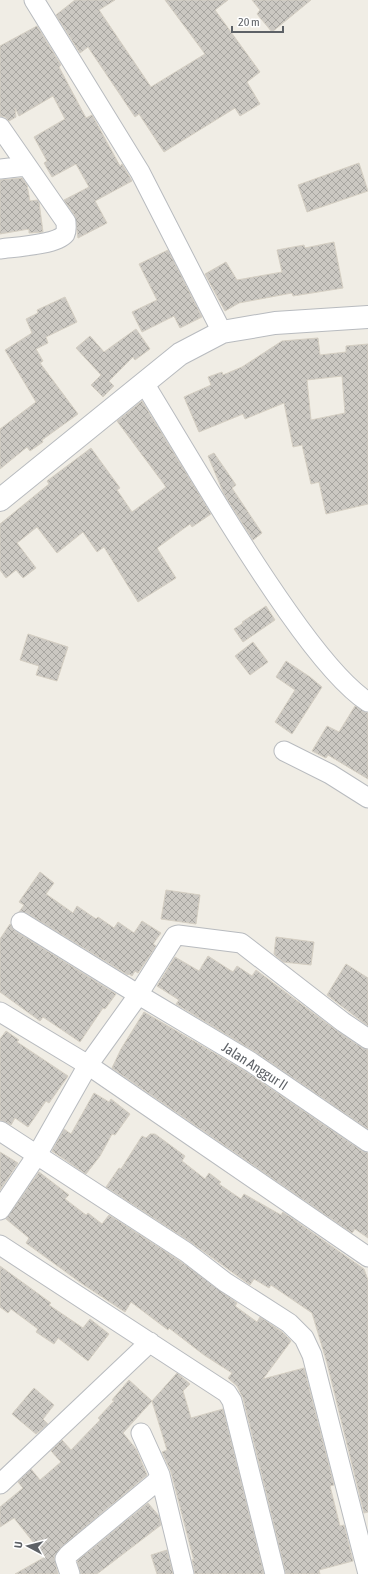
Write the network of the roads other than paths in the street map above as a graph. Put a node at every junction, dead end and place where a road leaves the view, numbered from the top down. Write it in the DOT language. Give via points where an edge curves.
graph roads {
  1 [pos="34,0"];
  2 [pos="0,127"];
  3 [pos="26,166"];
  4 [pos="0,169"];
  5 [pos="0,249"];
  6 [pos="368,317"];
  7 [pos="222,332"];
  8 [pos="144,383"];
  9 [pos="0,500"];
  10 [pos="368,702"];
  11 [pos="284,751"];
  12 [pos="368,798"];
  13 [pos="21,922"];
  14 [pos="139,995"];
  15 [pos="0,1012"];
  16 [pos="368,1039"];
  17 [pos="88,1065"];
  18 [pos="0,1131"];
  19 [pos="368,1142"];
  20 [pos="37,1155"];
  21 [pos="0,1210"];
  22 [pos="0,1245"];
  23 [pos="368,1257"];
  24 [pos="150,1342"];
  25 [pos="141,1433"];
  26 [pos="160,1475"];
  27 [pos="0,1484"];
  28 [pos="70,1574"];
  29 [pos="184,1574"];
  30 [pos="275,1574"];
  31 [pos="368,1574"];
  1 -- 7 [label="street" via="140,172"];
  2 -- 3 [label="street"];
  3 -- 4 [label="street"];
  3 -- 5 [label="street" via="66,222 67,228 65,234 49,242"];
  6 -- 7 [label="street" via="275,323"];
  7 -- 8 [label="street" via="180,354"];
  8 -- 9 [label="street"];
  8 -- 10 [label="street" via="250,558 309,641 361,698"];
  11 -- 12 [label="street" via="330,774"];
  13 -- 14 [label="street, Jalan Anggur II"];
  14 -- 16 [label="street" via="175,936 241,943"];
  14 -- 17 [label="street"];
  14 -- 19 [label="street, Jalan Anggur II" via="251,1062"];
  15 -- 17 [label="street"];
  17 -- 20 [label="street"];
  17 -- 23 [label="street"];
  18 -- 20 [label="street"];
  20 -- 21 [label="street"];
  20 -- 31 [label="street" via="186,1252 225,1282 289,1324 304,1338 312,1355"];
  22 -- 24 [label="street"];
  24 -- 27 [label="street"];
  24 -- 30 [label="street" via="218,1386 232,1401"];
  25 -- 26 [label="street"];
  26 -- 28 [label="street" via="156,1482 68,1554 65,1560"];
  26 -- 29 [label="street"];
}
